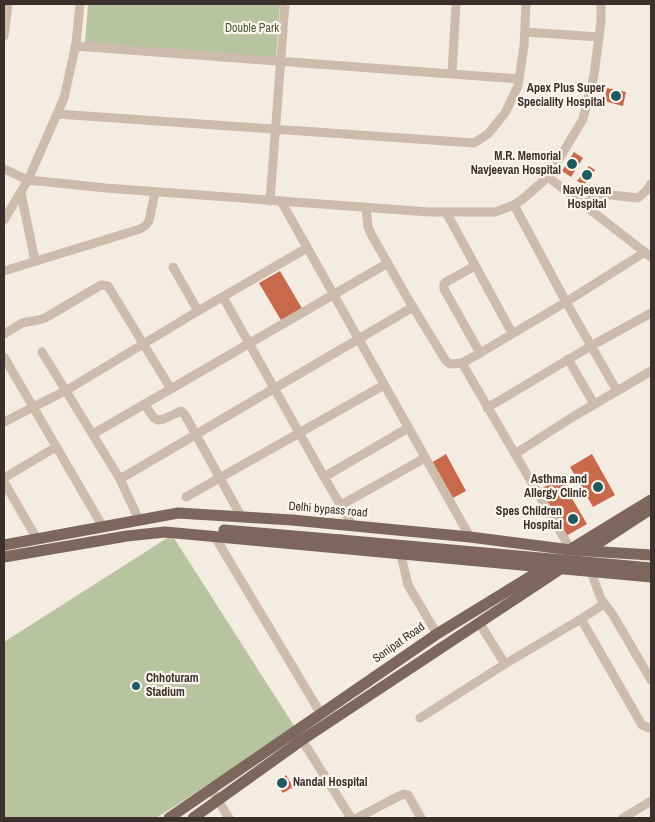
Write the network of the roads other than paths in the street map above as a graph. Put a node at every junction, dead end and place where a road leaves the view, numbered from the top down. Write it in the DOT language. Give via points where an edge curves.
graph roads {
  1 [pos="8,4"];
  2 [pos="80,4"];
  3 [pos="285,4"];
  4 [pos="456,4"];
  5 [pos="526,4"];
  6 [pos="601,4"];
  7 [pos="525,32"];
  8 [pos="4,36"];
  9 [pos="599,37"];
  10 [pos="75,46"];
  11 [pos="281,62"];
  12 [pos="452,74"];
  13 [pos="519,79"];
  14 [pos="57,114"];
  15 [pos="276,129"];
  16 [pos="4,169"];
  17 [pos="548,177"];
  18 [pos="28,180"];
  19 [pos="651,184"];
  20 [pos="155,192"];
  21 [pos="21,194"];
  22 [pos="270,200"];
  23 [pos="280,201"];
  24 [pos="582,204"];
  25 [pos="514,205"];
  26 [pos="366,208"];
  27 [pos="446,212"];
  28 [pos="4,220"];
  29 [pos="307,248"];
  30 [pos="648,255"];
  31 [pos="35,261"];
  32 [pos="388,263"];
  33 [pos="475,266"];
  34 [pos="173,267"];
  35 [pos="4,271"];
  36 [pos="334,296"];
  37 [pos="223,297"];
  38 [pos="566,302"];
  39 [pos="413,307"];
  40 [pos="198,311"];
  41 [pos="651,313"];
  42 [pos="512,333"];
  43 [pos="4,334"];
  44 [pos="359,340"];
  45 [pos="249,343"];
  46 [pos="144,344"];
  47 [pos="591,346"];
  48 [pos="42,352"];
  49 [pos="480,353"];
  50 [pos="4,357"];
  51 [pos="568,360"];
  52 [pos="462,363"];
  53 [pos="651,371"];
  54 [pos="384,385"];
  55 [pos="171,389"];
  56 [pos="67,390"];
  57 [pos="276,390"];
  58 [pos="617,391"];
  59 [pos="144,404"];
  60 [pos="594,404"];
  61 [pos="33,407"];
  62 [pos="488,408"];
  63 [pos="4,422"];
  64 [pos="408,428"];
  65 [pos="300,432"];
  66 [pos="92,434"];
  67 [pos="197,435"];
  68 [pos="56,447"];
  69 [pos="515,454"];
  70 [pos="425,458"];
  71 [pos="220,476"];
  72 [pos="4,478"];
  73 [pos="324,478"];
  74 [pos="120,479"];
  75 [pos="4,482"];
  76 [pos="186,496"];
  77 [pos="651,500"];
  78 [pos="340,504"];
  79 [pos="651,509"];
  80 [pos="163,515"];
  81 [pos="241,516"];
  82 [pos="139,520"];
  83 [pos="353,526"];
  84 [pos="103,528"];
  85 [pos="159,532"];
  86 [pos="214,537"];
  87 [pos="342,537"];
  88 [pos="470,537"];
  89 [pos="37,539"];
  90 [pos="4,545"];
  91 [pos="571,550"];
  92 [pos="588,550"];
  93 [pos="401,555"];
  94 [pos="651,555"];
  95 [pos="4,557"];
  96 [pos="651,562"];
  97 [pos="544,568"];
  98 [pos="561,568"];
  99 [pos="651,568"];
  100 [pos="591,572"];
  101 [pos="651,577"];
  102 [pos="604,604"];
  103 [pos="581,619"];
  104 [pos="480,624"];
  105 [pos="437,634"];
  106 [pos="505,664"];
  107 [pos="651,680"];
  108 [pos="369,689"];
  109 [pos="320,714"];
  110 [pos="420,718"];
  111 [pos="651,727"];
  112 [pos="302,740"];
  113 [pos="211,788"];
  114 [pos="219,800"];
  115 [pos="651,801"];
  116 [pos="169,818"];
  117 [pos="193,818"];
  118 [pos="229,818"];
  119 [pos="351,818"];
  120 [pos="358,818"];
  121 [pos="421,818"];
  122 [pos="623,818"];
  1 -- 8 [label="street"];
  2 -- 10 [label="street"];
  3 -- 11 [label="street"];
  4 -- 12 [label="street"];
  5 -- 7 [label="street"];
  6 -- 9 [label="street"];
  7 -- 9 [label="street"];
  7 -- 13 [label="street"];
  9 -- 17 [label="street" via="583,119"];
  10 -- 11 [label="street"];
  10 -- 14 [label="street" via="64,98"];
  11 -- 12 [label="street"];
  11 -- 15 [label="street"];
  12 -- 13 [label="street"];
  13 -- 15 [label="street" via="505,113 488,134 474,143"];
  14 -- 15 [label="street"];
  14 -- 18 [label="street"];
  15 -- 22 [label="street"];
  16 -- 18 [label="street"];
  17 -- 24 [label="street"];
  17 -- 25 [label="street"];
  18 -- 20 [label="street"];
  18 -- 21 [label="street"];
  19 -- 24 [label="street" via="638,198 602,194"];
  20 -- 22 [label="street"];
  20 -- 31 [label="street" via="146,226"];
  21 -- 28 [label="street"];
  21 -- 31 [label="street"];
  22 -- 23 [label="street"];
  23 -- 26 [label="street"];
  23 -- 29 [label="street"];
  24 -- 30 [label="street"];
  25 -- 27 [label="street" via="495,212"];
  25 -- 38 [label="street"];
  26 -- 27 [label="street"];
  26 -- 32 [label="street" via="368,227"];
  27 -- 33 [label="street"];
  29 -- 36 [label="street"];
  29 -- 37 [label="street"];
  30 -- 38 [label="street"];
  31 -- 35 [label="street"];
  32 -- 36 [label="street"];
  32 -- 39 [label="street"];
  33 -- 42 [label="street"];
  33 -- 49 [label="street" via="446,282 444,290"];
  34 -- 40 [label="street"];
  36 -- 44 [label="street"];
  36 -- 45 [label="street"];
  37 -- 40 [label="street"];
  37 -- 45 [label="street"];
  38 -- 42 [label="street"];
  38 -- 47 [label="street"];
  39 -- 44 [label="street"];
  39 -- 52 [label="street" via="446,361"];
  40 -- 46 [label="street"];
  41 -- 47 [label="street"];
  42 -- 49 [label="street"];
  43 -- 46 [label="street" via="22,323 45,318 104,285 110,288"];
  44 -- 54 [label="street"];
  44 -- 57 [label="street"];
  45 -- 55 [label="street"];
  45 -- 57 [label="street"];
  46 -- 55 [label="street"];
  46 -- 56 [label="street"];
  47 -- 51 [label="street"];
  47 -- 58 [label="street"];
  48 -- 56 [label="street"];
  49 -- 52 [label="street"];
  50 -- 61 [label="street"];
  51 -- 60 [label="street"];
  51 -- 62 [label="street"];
  52 -- 62 [label="street"];
  53 -- 58 [label="street"];
  54 -- 64 [label="street"];
  54 -- 65 [label="street"];
  55 -- 59 [label="street"];
  56 -- 61 [label="street"];
  56 -- 66 [label="street"];
  57 -- 65 [label="street"];
  57 -- 67 [label="street"];
  58 -- 60 [label="street"];
  59 -- 66 [label="street"];
  59 -- 67 [label="street" via="158,420 181,412"];
  60 -- 69 [label="street"];
  61 -- 63 [label="street"];
  61 -- 68 [label="street"];
  62 -- 69 [label="street"];
  64 -- 70 [label="street"];
  64 -- 73 [label="street"];
  65 -- 71 [label="street"];
  65 -- 73 [label="street"];
  66 -- 74 [label="street"];
  67 -- 71 [label="street"];
  67 -- 74 [label="street"];
  68 -- 72 [label="street"];
  68 -- 84 [label="street"];
  69 -- 91 [label="street"];
  70 -- 78 [label="street"];
  70 -- 88 [label="street"];
  71 -- 76 [label="street"];
  71 -- 81 [label="street"];
  73 -- 78 [label="street"];
  74 -- 82 [label="street"];
  75 -- 89 [label="street"];
  77 -- 91 [label="main road, Sonipat Road"];
  78 -- 83 [label="street"];
  79 -- 92 [label="main road, Sonipat Road"];
  80 -- 81 [label="main road, Delhi bypass road"];
  80 -- 82 [label="main road, Delhi bypass road"];
  80 -- 87 [label="main road" via="170,519"];
  81 -- 83 [label="main road, Delhi bypass road"];
  82 -- 84 [label="main road, Delhi bypass road"];
  83 -- 88 [label="main road, Delhi bypass road"];
  84 -- 89 [label="main road, Delhi bypass road"];
  85 -- 86 [label="main road"];
  85 -- 87 [label="main road" via="168,527 188,527"];
  85 -- 95 [label="main road"];
  86 -- 93 [label="main road"];
  86 -- 109 [label="street"];
  87 -- 96 [label="main road"];
  87 -- 99 [label="main road, bridge"];
  88 -- 91 [label="main road, Delhi bypass road"];
  89 -- 90 [label="main road, Delhi bypass road"];
  91 -- 92 [label="main road, Delhi bypass road"];
  91 -- 97 [label="main road, Sonipat Road"];
  92 -- 94 [label="main road, Delhi bypass road"];
  92 -- 98 [label="main road, Sonipat Road"];
  93 -- 97 [label="main road"];
  93 -- 105 [label="street" via="408,585"];
  97 -- 98 [label="main road"];
  97 -- 105 [label="main road, Sonipat Road"];
  98 -- 100 [label="main road"];
  98 -- 104 [label="main road, Sonipat Road"];
  100 -- 101 [label="main road"];
  100 -- 102 [label="street"];
  102 -- 103 [label="street"];
  102 -- 107 [label="street"];
  103 -- 106 [label="street"];
  103 -- 111 [label="street" via="642,725"];
  104 -- 106 [label="street"];
  104 -- 108 [label="main road, Sonipat Road"];
  105 -- 108 [label="main road, Sonipat Road"];
  106 -- 110 [label="street"];
  108 -- 109 [label="main road, Sonipat Road"];
  108 -- 112 [label="main road, Sonipat Road"];
  109 -- 113 [label="main road, Sonipat Road"];
  112 -- 114 [label="main road, Sonipat Road"];
  112 -- 119 [label="street"];
  113 -- 114 [label="street"];
  113 -- 116 [label="main road, Sonipat Road"];
  114 -- 117 [label="main road, Sonipat Road"];
  114 -- 118 [label="street"];
  115 -- 122 [label="street"];
  120 -- 121 [label="street" via="403,794 408,795"];
}
